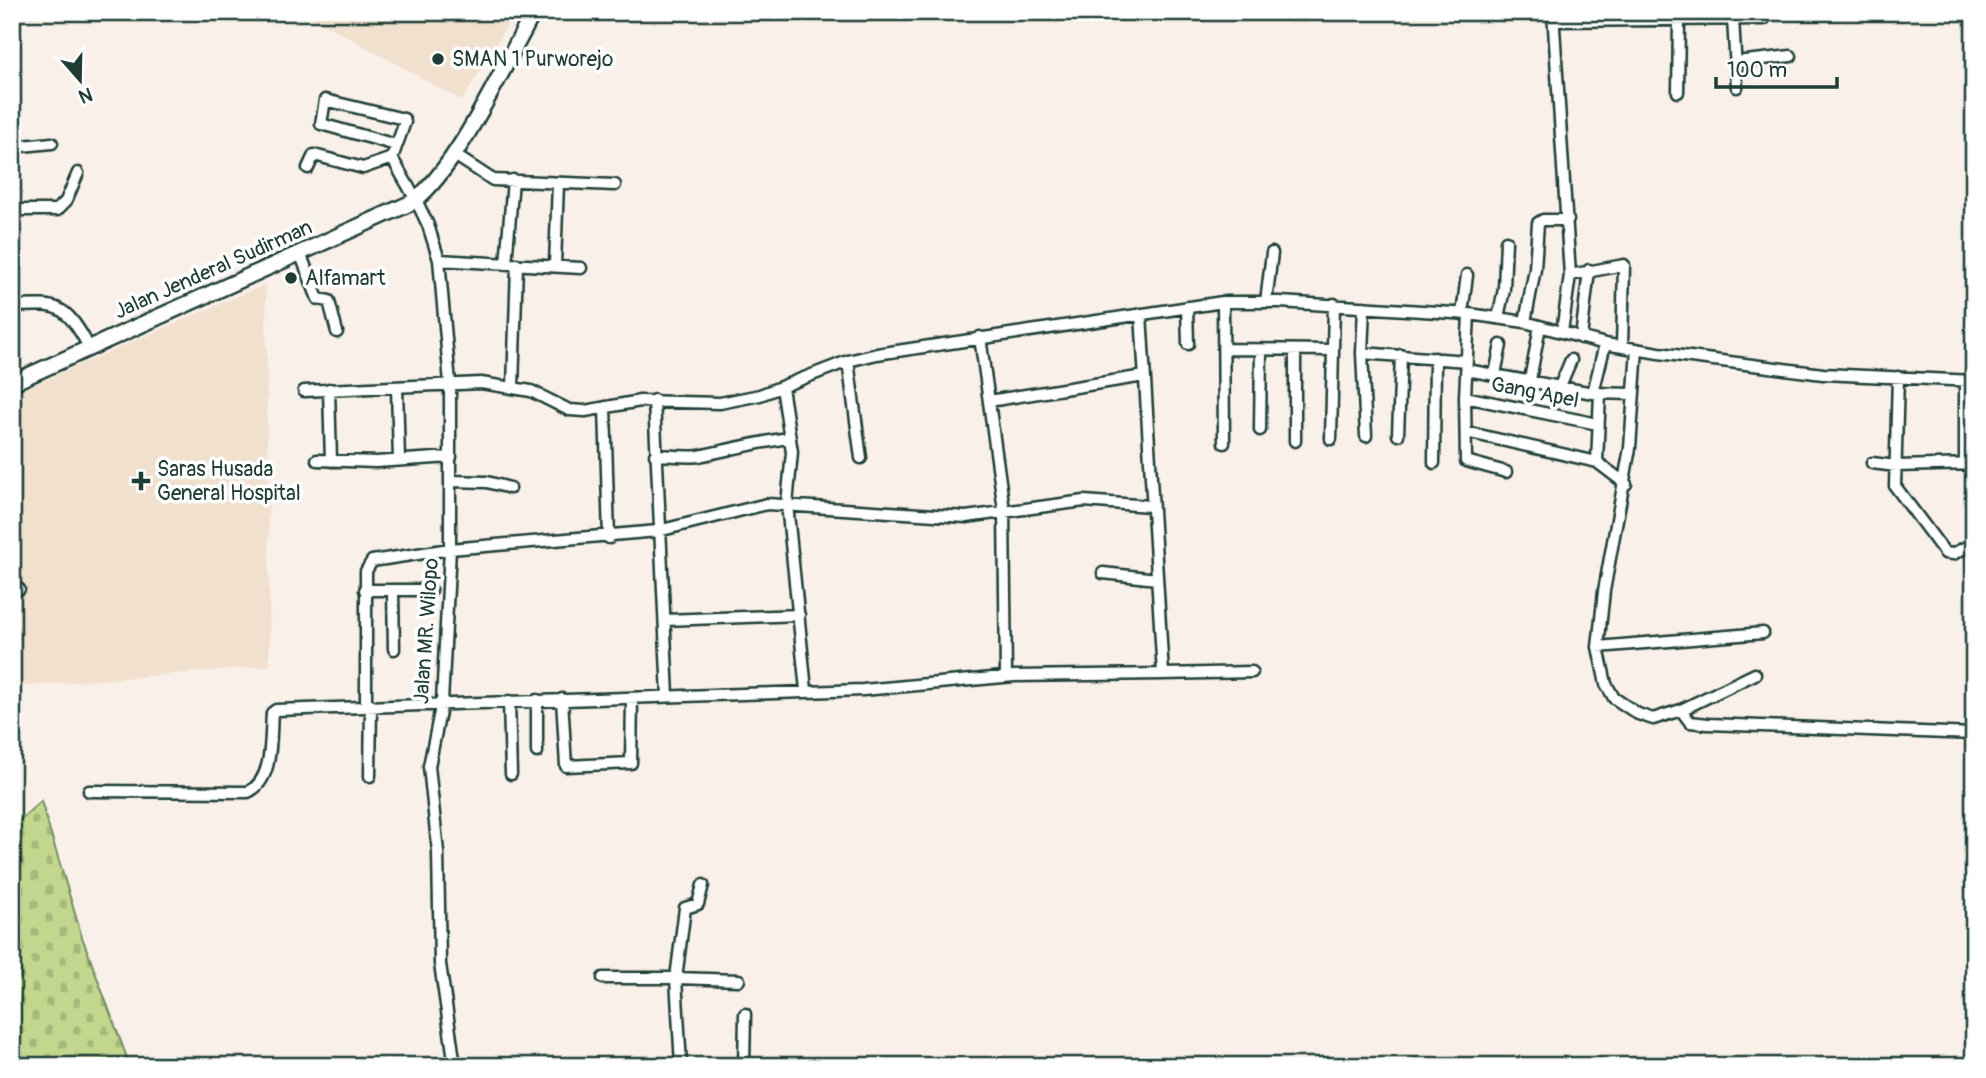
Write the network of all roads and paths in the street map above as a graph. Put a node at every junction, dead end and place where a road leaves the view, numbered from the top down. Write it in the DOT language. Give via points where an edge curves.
graph roads {
  1 [pos="525,12"];
  2 [pos="534,12"];
  3 [pos="1554,17"];
  4 [pos="1733,19"];
  5 [pos="1764,19"];
  6 [pos="1679,21"];
  7 [pos="1791,56"];
  8 [pos="1736,62"];
  9 [pos="1737,87"];
  10 [pos="1678,92"];
  11 [pos="52,143"];
  12 [pos="396,145"];
  13 [pos="12,147"];
  14 [pos="453,155"];
  15 [pos="392,158"];
  16 [pos="308,169"];
  17 [pos="78,173"];
  18 [pos="513,180"];
  19 [pos="558,183"];
  20 [pos="615,185"];
  21 [pos="427,186"];
  22 [pos="414,197"];
  23 [pos="12,210"];
  24 [pos="1568,220"];
  25 [pos="1506,242"];
  26 [pos="300,253"];
  27 [pos="1272,253"];
  28 [pos="439,260"];
  29 [pos="506,264"];
  30 [pos="517,264"];
  31 [pos="555,265"];
  32 [pos="259,268"];
  33 [pos="581,268"];
  34 [pos="1589,270"];
  35 [pos="1467,275"];
  36 [pos="1570,275"];
  37 [pos="1223,302"];
  38 [pos="1266,302"];
  39 [pos="1334,304"];
  40 [pos="12,306"];
  41 [pos="1186,307"];
  42 [pos="1364,307"];
  43 [pos="156,312"];
  44 [pos="1141,314"];
  45 [pos="1466,314"];
  46 [pos="1498,318"];
  47 [pos="1525,322"];
  48 [pos="1540,326"];
  49 [pos="337,332"];
  50 [pos="1562,332"];
  51 [pos="980,337"];
  52 [pos="1581,338"];
  53 [pos="85,340"];
  54 [pos="1188,344"];
  55 [pos="1605,344"];
  56 [pos="1501,345"];
  57 [pos="1622,347"];
  58 [pos="1224,349"];
  59 [pos="1637,349"];
  60 [pos="1261,350"];
  61 [pos="1295,350"];
  62 [pos="1332,350"];
  63 [pos="1362,353"];
  64 [pos="1401,355"];
  65 [pos="56,358"];
  66 [pos="1435,358"];
  67 [pos="1570,359"];
  68 [pos="848,361"];
  69 [pos="1467,365"];
  70 [pos="12,373"];
  71 [pos="1495,374"];
  72 [pos="1144,376"];
  73 [pos="1898,377"];
  74 [pos="1530,380"];
  75 [pos="1970,381"];
  76 [pos="12,383"];
  77 [pos="450,383"];
  78 [pos="1560,386"];
  79 [pos="397,387"];
  80 [pos="513,387"];
  81 [pos="782,387"];
  82 [pos="329,389"];
  83 [pos="303,391"];
  84 [pos="1597,393"];
  85 [pos="1634,394"];
  86 [pos="1465,397"];
  87 [pos="654,400"];
  88 [pos="989,401"];
  89 [pos="605,407"];
  90 [pos="1598,424"];
  91 [pos="1260,430"];
  92 [pos="1466,432"];
  93 [pos="1398,435"];
  94 [pos="1366,436"];
  95 [pos="789,438"];
  96 [pos="1331,439"];
  97 [pos="1296,441"];
  98 [pos="1224,443"];
  99 [pos="655,456"];
  100 [pos="451,457"];
  101 [pos="861,458"];
  102 [pos="317,460"];
  103 [pos="399,460"];
  104 [pos="331,461"];
  105 [pos="1597,462"];
  106 [pos="1434,463"];
  107 [pos="1872,463"];
  108 [pos="1969,464"];
  109 [pos="1896,466"];
  110 [pos="1506,472"];
  111 [pos="451,481"];
  112 [pos="1626,484"];
  113 [pos="510,488"];
  114 [pos="787,504"];
  115 [pos="1150,506"];
  116 [pos="1004,510"];
  117 [pos="658,531"];
  118 [pos="609,538"];
  119 [pos="1974,543"];
  120 [pos="450,549"];
  121 [pos="1103,573"];
  122 [pos="1157,579"];
  123 [pos="365,590"];
  124 [pos="393,590"];
  125 [pos="431,590"];
  126 [pos="799,615"];
  127 [pos="665,620"];
  128 [pos="1763,634"];
  129 [pos="1598,647"];
  130 [pos="394,649"];
  131 [pos="1252,673"];
  132 [pos="1163,674"];
  133 [pos="1755,674"];
  134 [pos="1006,677"];
  135 [pos="806,691"];
  136 [pos="668,696"];
  137 [pos="632,698"];
  138 [pos="562,699"];
  139 [pos="537,700"];
  140 [pos="509,701"];
  141 [pos="442,702"];
  142 [pos="369,705"];
  143 [pos="1681,710"];
  144 [pos="1974,734"];
  145 [pos="537,751"];
  146 [pos="511,774"];
  147 [pos="370,776"];
  148 [pos="89,792"];
  149 [pos="703,885"];
  150 [pos="603,978"];
  151 [pos="677,978"];
  152 [pos="738,980"];
  153 [pos="745,1014"];
  154 [pos="455,1066"];
  155 [pos="681,1066"];
  156 [pos="744,1066"];
  1 -- 21 [label="main road"];
  2 -- 14 [label="main road"];
  3 -- 6 [label="street"];
  3 -- 24 [label="street"];
  4 -- 5 [label="street"];
  4 -- 6 [label="street"];
  4 -- 8 [label="street"];
  6 -- 10 [label="street"];
  7 -- 8 [label="street"];
  8 -- 9 [label="street"];
  11 -- 13 [label="street"];
  12 -- 12 [label="street" via="321,124 325,100 403,118"];
  12 -- 15 [label="street"];
  14 -- 18 [label="street" via="493,180"];
  14 -- 21 [label="main road"];
  15 -- 16 [label="street" via="363,168 314,155"];
  15 -- 22 [label="street, Jalan MR. Wilopo"];
  17 -- 23 [label="street" via="57,210"];
  18 -- 19 [label="street"];
  18 -- 29 [label="street"];
  19 -- 20 [label="street"];
  19 -- 31 [label="street"];
  21 -- 22 [label="main road, Jalan Jenderal Sudirman"];
  22 -- 26 [label="main road, Jalan Jenderal Sudirman"];
  22 -- 28 [label="street, Jalan MR. Wilopo"];
  22 -- 32 [label="main road, Jalan Jenderal Sudirman"];
  24 -- 36 [label="street"];
  24 -- 47 [label="street" via="1538,223"];
  25 -- 46 [label="street"];
  26 -- 32 [label="main road, Jalan Jenderal Sudirman"];
  26 -- 49 [label="street" via="318,299 329,302"];
  27 -- 38 [label="street"];
  28 -- 29 [label="street"];
  28 -- 77 [label="street, Jalan MR. Wilopo"];
  29 -- 30 [label="street"];
  30 -- 31 [label="street"];
  30 -- 80 [label="street"];
  31 -- 33 [label="street"];
  32 -- 43 [label="main road, Jalan Jenderal Sudirman"];
  34 -- 36 [label="street"];
  34 -- 52 [label="street"];
  34 -- 57 [label="street" via="1618,264 1625,268"];
  35 -- 45 [label="street"];
  36 -- 50 [label="street"];
  37 -- 38 [label="street"];
  37 -- 41 [label="street"];
  37 -- 58 [label="street"];
  38 -- 39 [label="street"];
  39 -- 42 [label="street"];
  39 -- 62 [label="street"];
  40 -- 53 [label="street" via="57,306 73,318"];
  41 -- 44 [label="street"];
  41 -- 54 [label="street"];
  42 -- 45 [label="street"];
  42 -- 63 [label="street"];
  43 -- 53 [label="main road, Jalan Jenderal Sudirman"];
  43 -- 65 [label="main road, Jalan Jenderal Sudirman"];
  44 -- 51 [label="street"];
  44 -- 72 [label="street"];
  45 -- 46 [label="street"];
  45 -- 69 [label="street"];
  46 -- 47 [label="street"];
  47 -- 48 [label="street"];
  48 -- 50 [label="street"];
  48 -- 74 [label="street"];
  50 -- 52 [label="street"];
  51 -- 68 [label="street"];
  51 -- 88 [label="street"];
  52 -- 55 [label="street"];
  53 -- 65 [label="main road, Jalan Jenderal Sudirman"];
  55 -- 57 [label="street"];
  55 -- 84 [label="street"];
  56 -- 71 [label="street"];
  57 -- 59 [label="street"];
  58 -- 60 [label="street"];
  58 -- 98 [label="street"];
  59 -- 73 [label="street" via="1823,374"];
  59 -- 85 [label="street"];
  60 -- 61 [label="street"];
  60 -- 91 [label="street"];
  61 -- 62 [label="street"];
  61 -- 97 [label="street"];
  62 -- 96 [label="street"];
  63 -- 64 [label="street"];
  63 -- 94 [label="street"];
  64 -- 66 [label="street"];
  64 -- 93 [label="street"];
  65 -- 70 [label="main road, Jalan Jenderal Sudirman"];
  65 -- 76 [label="main road, Jalan Jenderal Sudirman"];
  66 -- 69 [label="street"];
  66 -- 106 [label="street"];
  67 -- 78 [label="street"];
  68 -- 81 [label="street"];
  68 -- 101 [label="street"];
  69 -- 71 [label="street"];
  69 -- 86 [label="street"];
  71 -- 74 [label="street"];
  72 -- 88 [label="street"];
  72 -- 115 [label="street"];
  73 -- 75 [label="street"];
  73 -- 109 [label="street"];
  74 -- 78 [label="street"];
  75 -- 108 [label="street"];
  77 -- 79 [label="street"];
  77 -- 80 [label="street"];
  77 -- 100 [label="street, Jalan MR. Wilopo"];
  78 -- 84 [label="street"];
  79 -- 82 [label="street"];
  79 -- 103 [label="street"];
  80 -- 89 [label="street" via="569,410"];
  81 -- 87 [label="street" via="720,403"];
  81 -- 95 [label="street"];
  82 -- 83 [label="street"];
  82 -- 104 [label="street"];
  84 -- 85 [label="street"];
  84 -- 90 [label="street"];
  85 -- 112 [label="street"];
  86 -- 90 [label="street, Gang Apel"];
  86 -- 92 [label="street"];
  87 -- 89 [label="street"];
  87 -- 99 [label="street"];
  88 -- 116 [label="street"];
  89 -- 118 [label="street"];
  90 -- 105 [label="street"];
  92 -- 105 [label="street"];
  92 -- 110 [label="street" via="1467,462"];
  95 -- 99 [label="street" via="699,456"];
  95 -- 114 [label="street"];
  99 -- 117 [label="street"];
  100 -- 103 [label="street"];
  100 -- 111 [label="street, Jalan MR. Wilopo"];
  102 -- 104 [label="street"];
  103 -- 104 [label="street"];
  105 -- 112 [label="street"];
  107 -- 109 [label="street"];
  108 -- 109 [label="street"];
  109 -- 119 [label="street" via="1896,490 1945,553 1953,554"];
  111 -- 113 [label="street"];
  111 -- 120 [label="street, Jalan MR. Wilopo"];
  112 -- 129 [label="street" via="1604,591"];
  114 -- 116 [label="street" via="952,516"];
  114 -- 117 [label="street" via="768,504"];
  114 -- 126 [label="street"];
  115 -- 116 [label="street" via="1084,501"];
  115 -- 122 [label="street"];
  116 -- 134 [label="street"];
  117 -- 118 [label="street"];
  117 -- 127 [label="street"];
  118 -- 120 [label="street"];
  120 -- 123 [label="street" via="372,561 366,568"];
  120 -- 141 [label="street, Jalan MR. Wilopo"];
  121 -- 122 [label="street"];
  122 -- 132 [label="street"];
  123 -- 124 [label="street"];
  123 -- 142 [label="street"];
  124 -- 125 [label="street"];
  124 -- 130 [label="street"];
  126 -- 127 [label="street"];
  126 -- 135 [label="street"];
  127 -- 136 [label="street"];
  128 -- 129 [label="street"];
  129 -- 143 [label="street" via="1606,684 1618,701 1653,719"];
  131 -- 132 [label="street"];
  132 -- 134 [label="street"];
  133 -- 143 [label="street"];
  134 -- 135 [label="street"];
  135 -- 136 [label="street"];
  136 -- 137 [label="street"];
  137 -- 138 [label="street"];
  137 -- 138 [label="street" via="631,763 566,766"];
  138 -- 139 [label="street"];
  139 -- 140 [label="street"];
  139 -- 145 [label="street"];
  140 -- 141 [label="street"];
  140 -- 146 [label="street"];
  141 -- 142 [label="street"];
  141 -- 154 [label="street, Jalan MR. Wilopo" via="429,766 437,842 440,964"];
  142 -- 147 [label="street"];
  142 -- 148 [label="street" via="273,710 266,771 257,788 248,792"];
  143 -- 144 [label="street" via="1690,722 1708,724"];
  149 -- 151 [label="street" via="698,904 685,908"];
  150 -- 151 [label="street"];
  151 -- 152 [label="street"];
  151 -- 155 [label="street"];
  153 -- 156 [label="street"];
}
